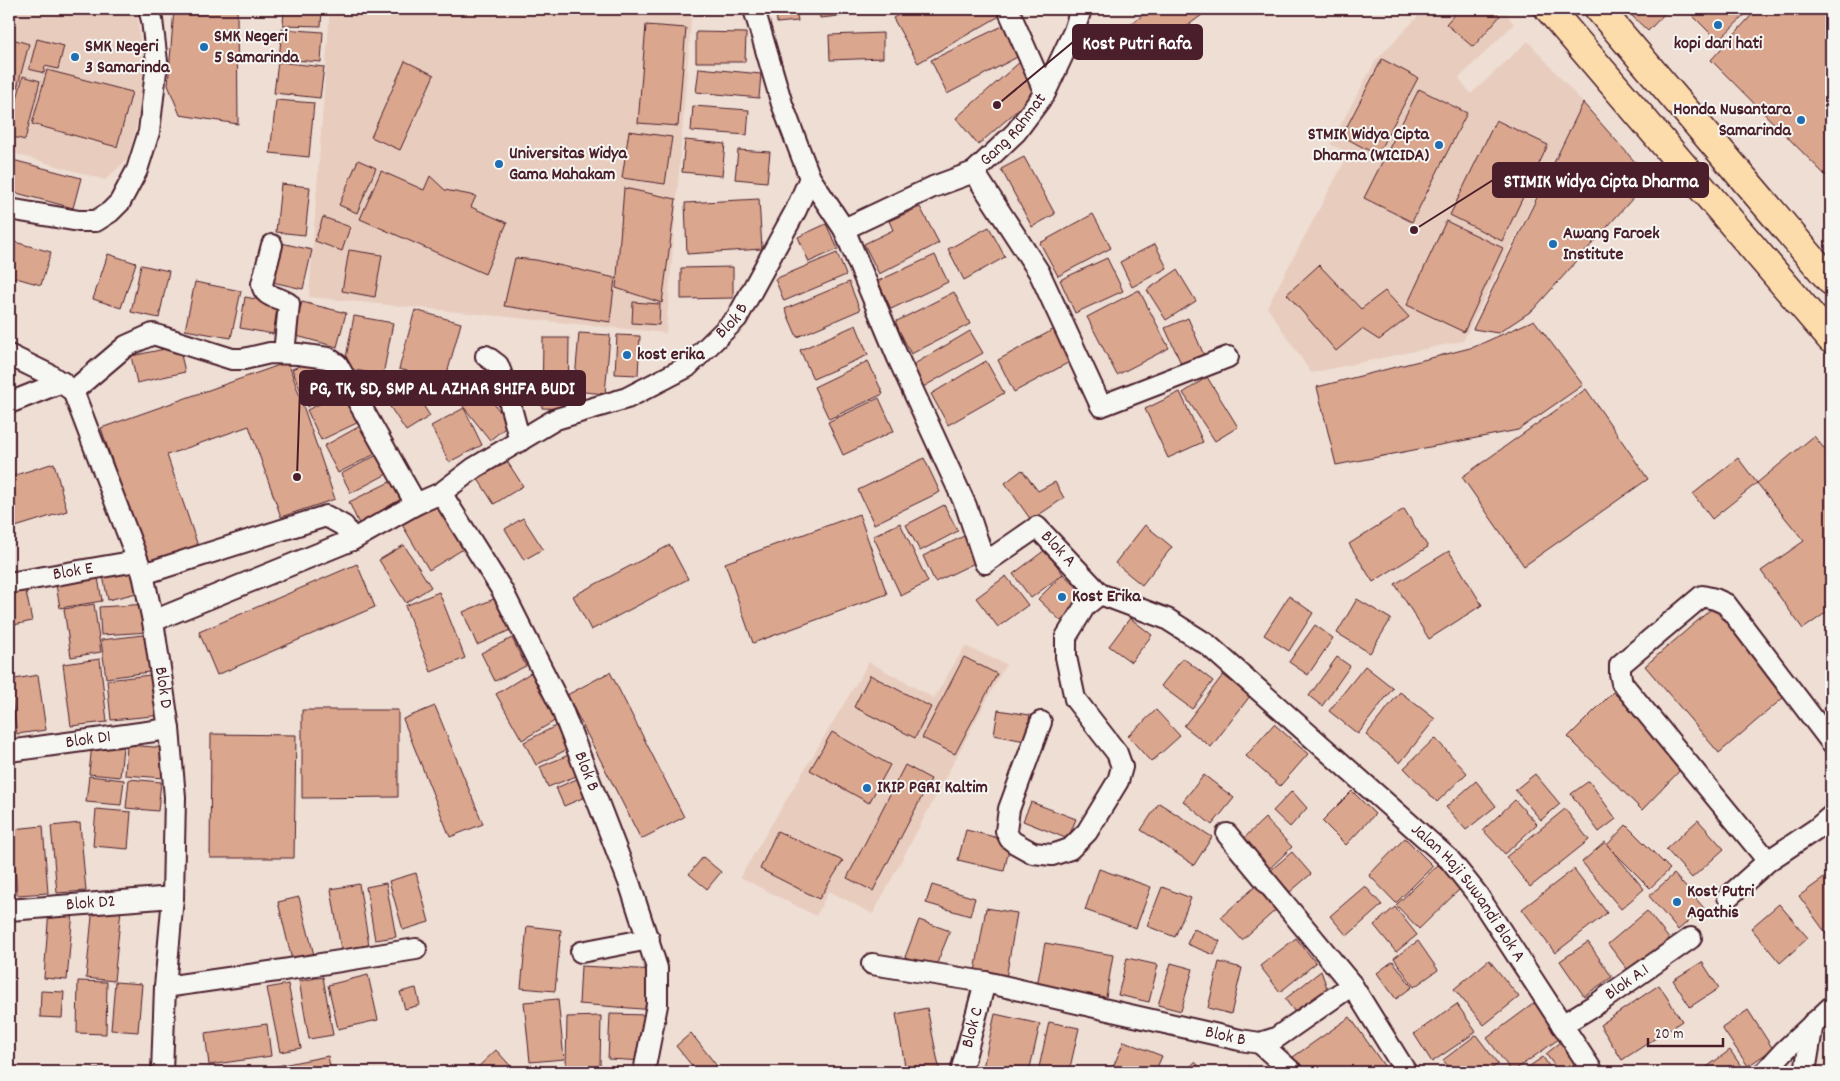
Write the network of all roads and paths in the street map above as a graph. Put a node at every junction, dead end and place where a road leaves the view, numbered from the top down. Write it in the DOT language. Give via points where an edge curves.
graph roads {
  1 [pos="149,9"];
  2 [pos="754,9"];
  3 [pos="1008,9"];
  4 [pos="1081,9"];
  5 [pos="1549,9"];
  6 [pos="1600,9"];
  7 [pos="1045,93"];
  8 [pos="974,172"];
  9 [pos="810,178"];
  10 [pos="1763,200"];
  11 [pos="9,210"];
  12 [pos="1733,223"];
  13 [pos="844,229"];
  14 [pos="272,245"];
  15 [pos="1831,281"];
  16 [pos="1831,339"];
  17 [pos="284,354"];
  18 [pos="9,355"];
  19 [pos="486,356"];
  20 [pos="1228,357"];
  21 [pos="67,386"];
  22 [pos="9,403"];
  23 [pos="520,441"];
  24 [pos="441,493"];
  25 [pos="416,504"];
  26 [pos="352,540"];
  27 [pos="140,568"];
  28 [pos="9,583"];
  29 [pos="1100,594"];
  30 [pos="153,621"];
  31 [pos="1041,722"];
  32 [pos="169,729"];
  33 [pos="1831,742"];
  34 [pos="9,750"];
  35 [pos="1831,816"];
  36 [pos="1227,834"];
  37 [pos="1768,861"];
  38 [pos="173,897"];
  39 [pos="1728,897"];
  40 [pos="9,910"];
  41 [pos="1691,938"];
  42 [pos="650,939"];
  43 [pos="416,949"];
  44 [pos="581,952"];
  45 [pos="872,964"];
  46 [pos="985,982"];
  47 [pos="1352,985"];
  48 [pos="165,988"];
  49 [pos="1831,1007"];
  50 [pos="1813,1023"];
  51 [pos="1562,1025"];
  52 [pos="1260,1043"];
  53 [pos="162,1072"];
  54 [pos="644,1072"];
  55 [pos="961,1072"];
  56 [pos="1292,1072"];
  57 [pos="1406,1072"];
  58 [pos="1593,1072"];
  59 [pos="1765,1072"];
  60 [pos="1805,1072"];
  1 -- 11 [label="street" via="157,62 149,132 137,170 120,202 96,221"];
  2 -- 9 [label="street" via="782,104"];
  3 -- 7 [label="street"];
  4 -- 7 [label="street, Gang Rahmat"];
  5 -- 12 [label="main road"];
  6 -- 10 [label="main road"];
  7 -- 8 [label="street, Gang Rahmat" via="1016,132"];
  8 -- 13 [label="street, Gang Rahmat" via="933,186"];
  8 -- 20 [label="street" via="1039,272 1100,406"];
  9 -- 13 [label="street"];
  9 -- 23 [label="street, Blok B" via="796,210 736,318 687,367 627,398 556,419"];
  10 -- 12 [label="main road"];
  10 -- 15 [label="main road"];
  12 -- 16 [label="main road"];
  13 -- 29 [label="street, Blok A" via="898,358 966,506 985,563 1037,527"];
  14 -- 17 [label="street" via="262,284 266,294 289,304"];
  17 -- 21 [label="street" via="232,359 153,334 126,346"];
  17 -- 25 [label="street" via="318,355 336,364"];
  18 -- 21 [label="street"];
  19 -- 23 [label="street" via="498,365 504,378"];
  21 -- 22 [label="street"];
  21 -- 27 [label="street, Blok D"];
  23 -- 24 [label="street, Blok B" via="474,468"];
  24 -- 25 [label="street, Blok B"];
  24 -- 42 [label="street, Blok B" via="502,590 561,706"];
  25 -- 26 [label="street, Blok B"];
  26 -- 27 [label="street, Blok E" via="344,526 326,516"];
  26 -- 30 [label="street, Blok B"];
  27 -- 28 [label="street, Blok E"];
  27 -- 30 [label="street, Blok D"];
  29 -- 31 [label="street" via="1085,606 1066,637 1066,658 1075,699 1117,753 1122,767 1118,781 1087,832 1070,849 1052,855 1034,853 1015,843 1006,831 1009,809"];
  29 -- 51 [label="street, Jalan Haji Suwandi Blok A" via="1167,619 1208,645 1449,859 1477,894"];
  30 -- 32 [label="street, Blok D"];
  32 -- 34 [label="street, Blok D1"];
  32 -- 38 [label="street, Blok D" via="175,797"];
  33 -- 37 [label="street" via="1726,604 1715,599 1702,596 1620,665 1622,683"];
  35 -- 37 [label="street"];
  36 -- 47 [label="street"];
  37 -- 39 [label="street"];
  38 -- 40 [label="street, Blok D2"];
  38 -- 48 [label="street, Blok D"];
  41 -- 51 [label="street, Blok A.1"];
  42 -- 44 [label="street"];
  42 -- 54 [label="street, Blok B" via="658,968 658,1005"];
  43 -- 48 [label="street"];
  45 -- 46 [label="street, Blok B"];
  46 -- 52 [label="street, Blok B"];
  46 -- 55 [label="street, Blok C"];
  47 -- 52 [label="street, Blok B" via="1276,1038"];
  47 -- 57 [label="street"];
  48 -- 53 [label="street, Blok D"];
  49 -- 50 [label="street"];
  50 -- 59 [label="street"];
  50 -- 60 [label="street"];
  51 -- 58 [label="street, Jalan Haji Suwandi Blok A"];
  52 -- 56 [label="street"];
}
